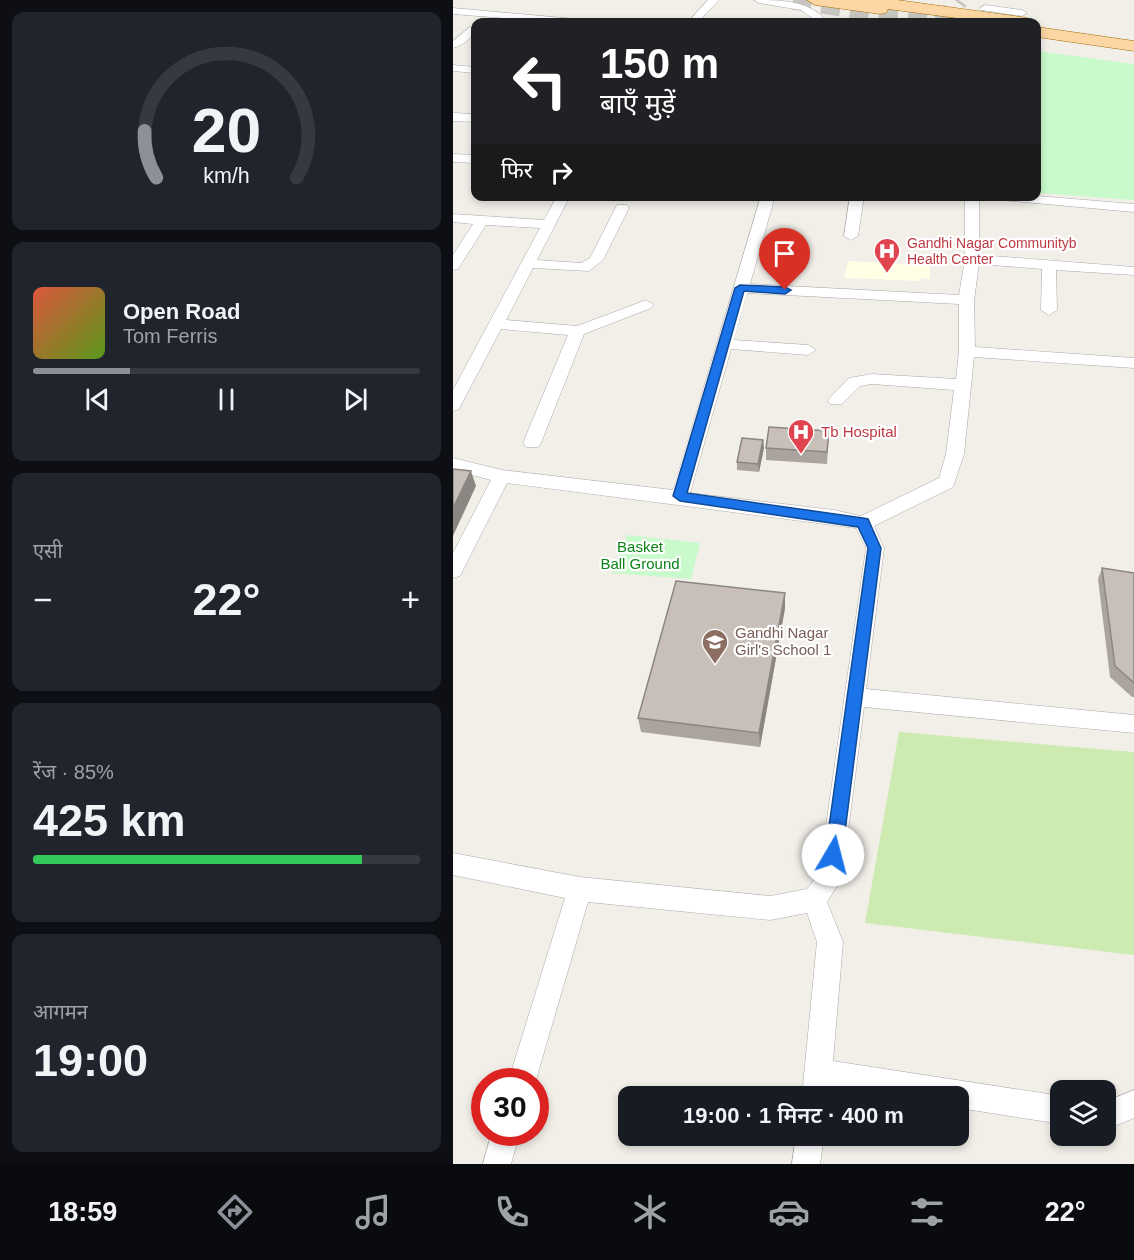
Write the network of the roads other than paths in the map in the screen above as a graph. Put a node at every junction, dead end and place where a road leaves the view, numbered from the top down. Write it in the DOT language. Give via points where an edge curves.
graph roads {
  1 [pos="714,0"];
  2 [pos="759,0"];
  3 [pos="815,0"];
  4 [pos="860,0"];
  5 [pos="495,2"];
  6 [pos="969,9"];
  7 [pos="453,11"];
  8 [pos="483,13"];
  9 [pos="510,18"];
  10 [pos="697,18"];
  11 [pos="818,18"];
  12 [pos="1021,18"];
  13 [pos="1041,26"];
  14 [pos="453,29"];
  15 [pos="471,30"];
  16 [pos="471,32"];
  17 [pos="1041,33"];
  18 [pos="1134,39"];
  19 [pos="453,45"];
  20 [pos="1134,46"];
  21 [pos="453,68"];
  22 [pos="471,69"];
  23 [pos="453,117"];
  24 [pos="471,118"];
  25 [pos="453,158"];
  26 [pos="471,159"];
  27 [pos="561,201"];
  28 [pos="766,201"];
  29 [pos="856,201"];
  30 [pos="972,201"];
  31 [pos="1041,201"];
  32 [pos="622,208"];
  33 [pos="1134,208"];
  34 [pos="453,218"];
  35 [pos="482,220"];
  36 [pos="549,225"];
  37 [pos="851,236"];
  38 [pos="972,259"];
  39 [pos="528,263"];
  40 [pos="1049,265"];
  41 [pos="453,266"];
  42 [pos="1134,275"];
  43 [pos="740,288"];
  44 [pos="966,300"];
  45 [pos="646,305"];
  46 [pos="1049,310"];
  47 [pos="496,324"];
  48 [pos="577,331"];
  49 [pos="724,344"];
  50 [pos="808,350"];
  51 [pos="967,351"];
  52 [pos="1134,363"];
  53 [pos="962,385"];
  54 [pos="836,400"];
  55 [pos="453,405"];
  56 [pos="531,443"];
  57 [pos="453,464"];
  58 [pos="502,476"];
  59 [pos="680,496"];
  60 [pos="863,523"];
  61 [pos="453,571"];
  62 [pos="855,697"];
  63 [pos="1134,724"];
  64 [pos="453,864"];
  65 [pos="580,889"];
  66 [pos="813,900"];
  67 [pos="526,1068"];
  68 [pos="817,1085"];
  69 [pos="1134,1104"];
  70 [pos="1050,1109"];
  71 [pos="1116,1111"];
  72 [pos="502,1146"];
  73 [pos="809,1146"];
  74 [pos="497,1164"];
  75 [pos="806,1164"];
  1 -- 10 [label="street"];
  2 -- 11 [label="street" via="804,7"];
  3 -- 6 [label="main road"];
  4 -- 6 [label="main road"];
  5 -- 8 [label="street"];
  6 -- 12 [label="main road"];
  7 -- 8 [label="street"];
  8 -- 9 [label="street"];
  13 -- 18 [label="main road"];
  14 -- 15 [label="street"];
  16 -- 19 [label="street"];
  17 -- 20 [label="main road"];
  21 -- 22 [label="street"];
  23 -- 24 [label="street"];
  25 -- 26 [label="street"];
  27 -- 36 [label="street"];
  28 -- 43 [label="street"];
  29 -- 37 [label="street"];
  30 -- 38 [label="street"];
  31 -- 33 [label="street"];
  32 -- 39 [label="street" via="591,265"];
  34 -- 35 [label="street"];
  35 -- 36 [label="street"];
  35 -- 41 [label="street"];
  36 -- 39 [label="street"];
  38 -- 40 [label="street"];
  38 -- 44 [label="street"];
  39 -- 47 [label="street"];
  40 -- 42 [label="street"];
  40 -- 46 [label="street"];
  43 -- 44 [label="street"];
  43 -- 49 [label="street"];
  44 -- 51 [label="street"];
  45 -- 48 [label="street"];
  47 -- 48 [label="street"];
  47 -- 55 [label="street"];
  48 -- 56 [label="street"];
  49 -- 50 [label="street"];
  49 -- 59 [label="street"];
  51 -- 52 [label="street"];
  51 -- 53 [label="street"];
  53 -- 54 [label="street" via="872,379 855,382"];
  53 -- 60 [label="street" via="955,454 947,482"];
  57 -- 58 [label="street"];
  58 -- 59 [label="street"];
  58 -- 61 [label="street"];
  59 -- 60 [label="street"];
  60 -- 62 [label="street" via="875,548"];
  62 -- 63 [label="street"];
  62 -- 66 [label="street" via="830,878"];
  64 -- 65 [label="street"];
  65 -- 66 [label="street" via="770,908"];
  65 -- 67 [label="street"];
  66 -- 68 [label="street" via="830,942"];
  68 -- 70 [label="street"];
  69 -- 71 [label="street"];
  72 -- 74 [label="street"];
  73 -- 75 [label="street"];
}
